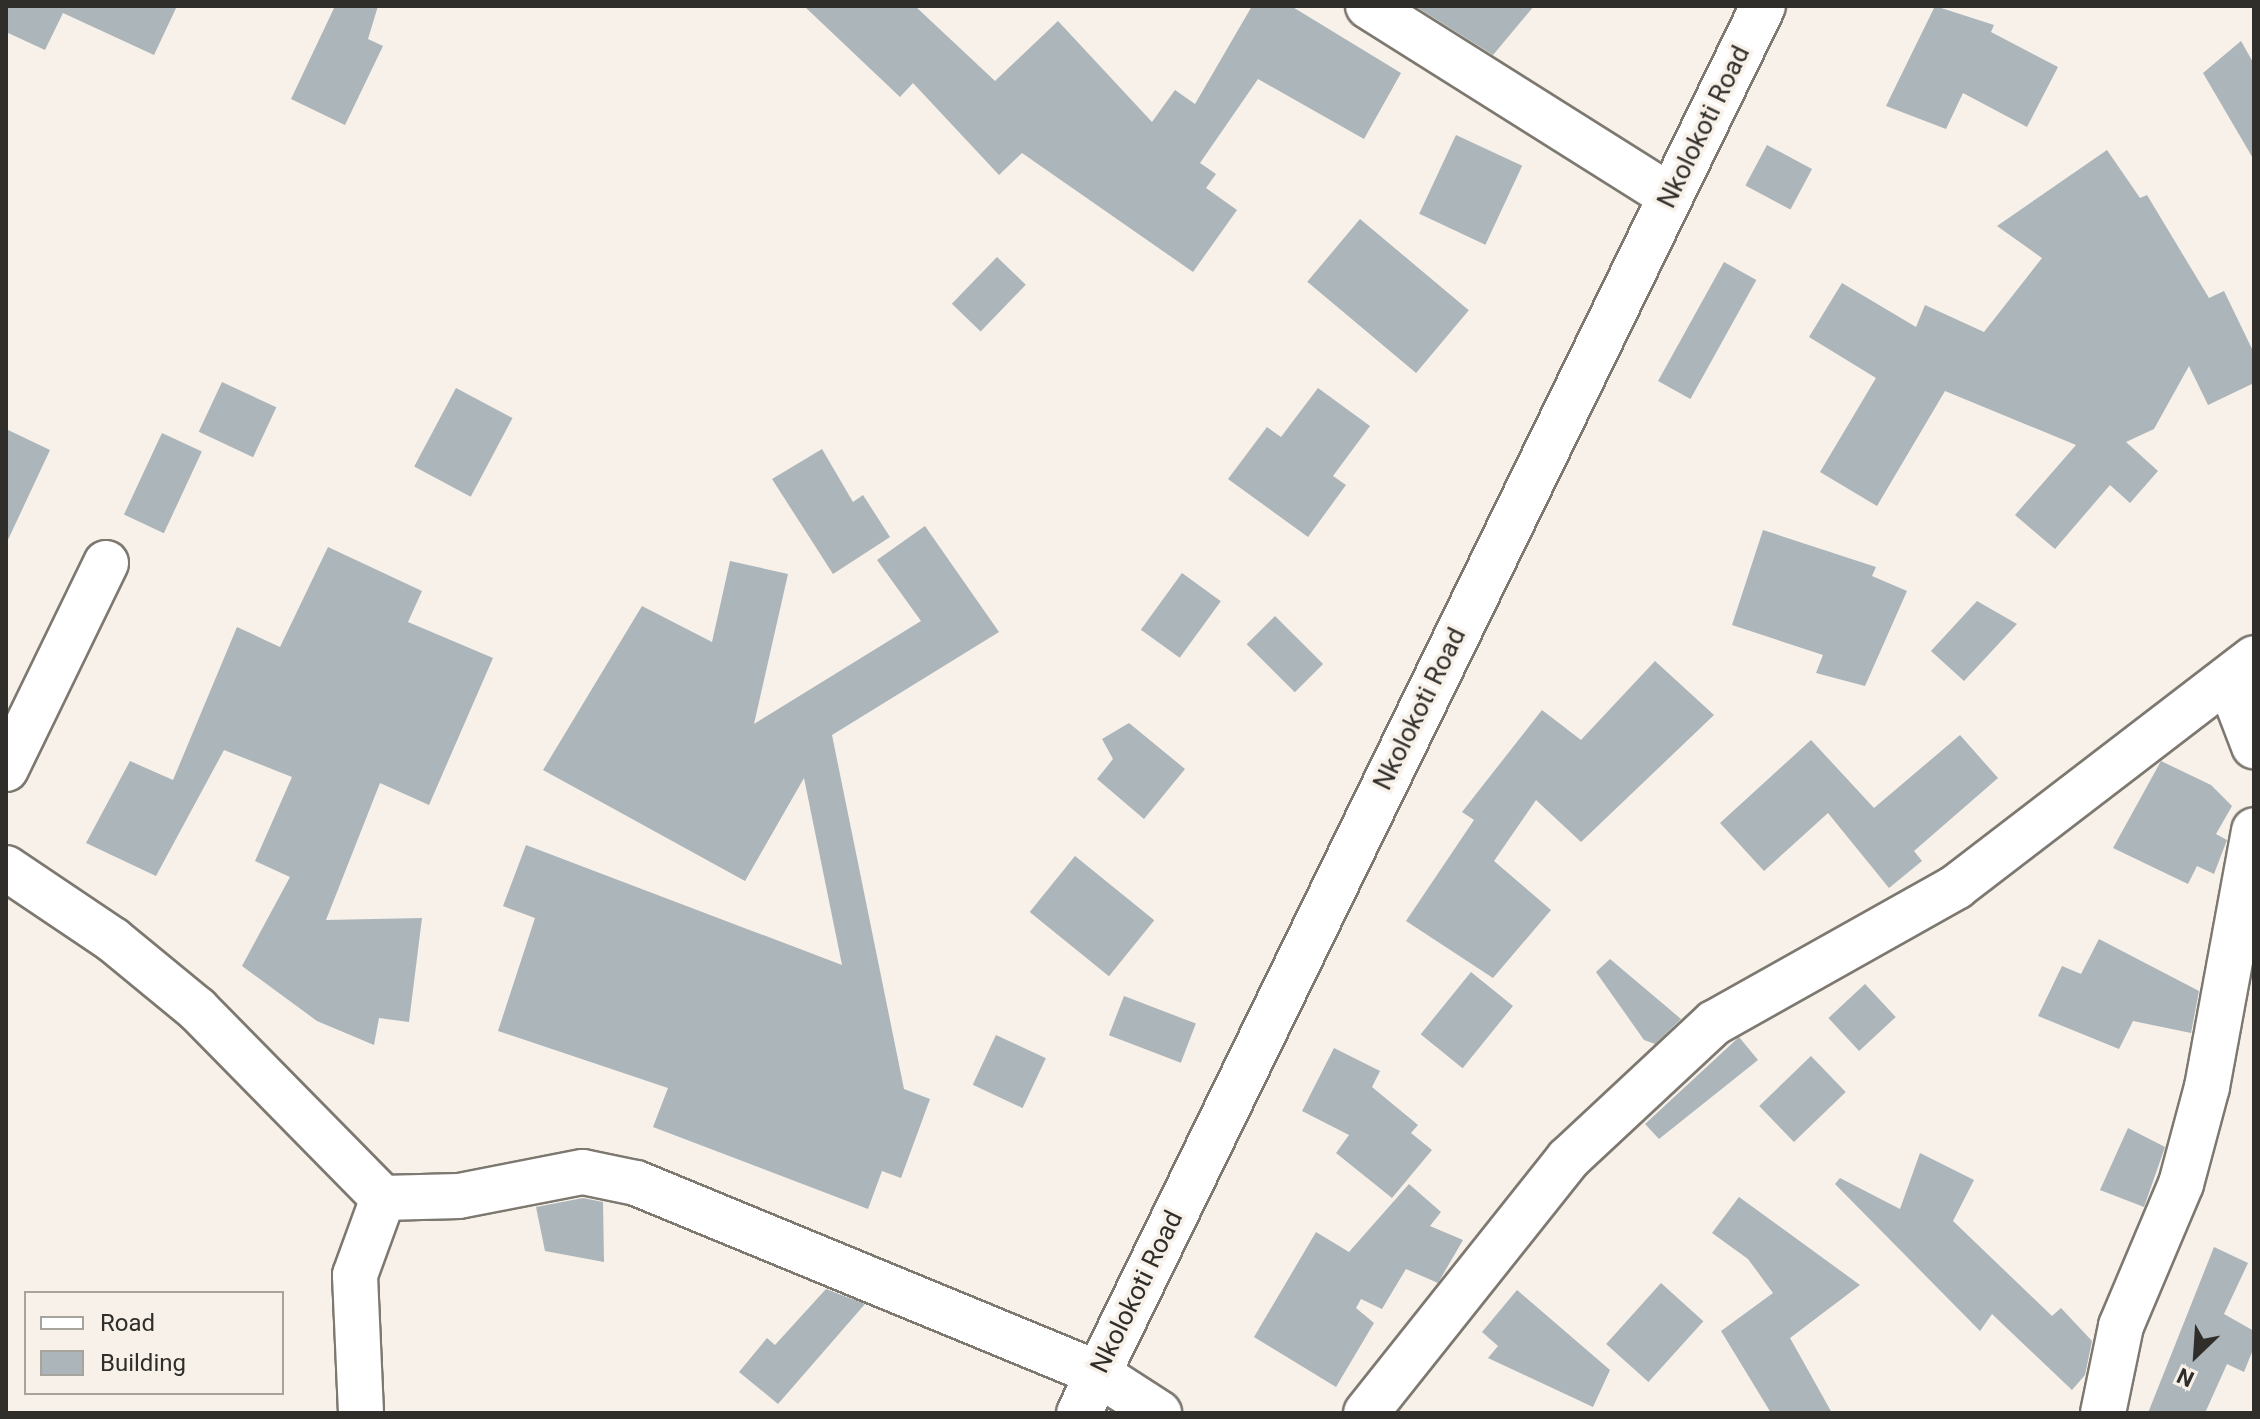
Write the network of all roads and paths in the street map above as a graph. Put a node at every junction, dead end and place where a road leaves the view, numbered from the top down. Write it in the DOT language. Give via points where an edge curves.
graph roads {
  1 [pos="1368,6"];
  2 [pos="1763,6"];
  3 [pos="1670,196"];
  4 [pos="106,563"];
  5 [pos="2241,669"];
  6 [pos="2254,746"];
  7 [pos="6,769"];
  8 [pos="2254,830"];
  9 [pos="6,868"];
  10 [pos="383,1198"];
  11 [pos="1097,1373"];
  12 [pos="361,1413"];
  13 [pos="1079,1413"];
  14 [pos="1159,1413"];
  15 [pos="1366,1413"];
  16 [pos="2103,1413"];
  1 -- 3 [label="street"];
  2 -- 3 [label="street, Nkolokoti Road"];
  3 -- 11 [label="street, Nkolokoti Road"];
  4 -- 7 [label="street"];
  5 -- 6 [label="street"];
  5 -- 15 [label="street" via="1956,887 1714,1023 1568,1159"];
  8 -- 16 [label="street" via="2203,1101 2181,1184 2121,1326"];
  9 -- 10 [label="street" via="113,940 197,1009"];
  10 -- 11 [label="street" via="459,1196 583,1172 636,1183"];
  10 -- 12 [label="street" via="355,1275"];
  11 -- 13 [label="street, Nkolokoti Road"];
  11 -- 14 [label="street"];
}
